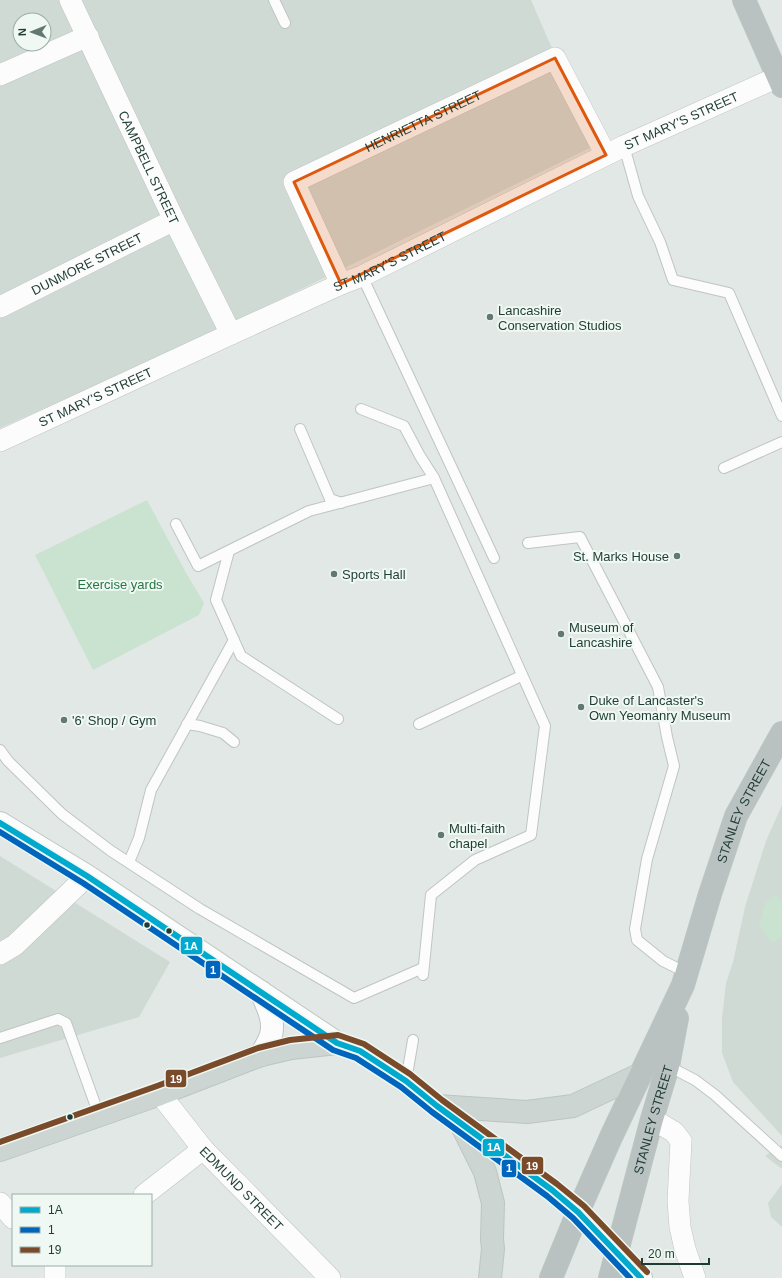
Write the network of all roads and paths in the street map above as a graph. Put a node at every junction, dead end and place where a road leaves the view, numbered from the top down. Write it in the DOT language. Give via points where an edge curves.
graph roads {
  1 [pos="70,0"];
  2 [pos="274,0"];
  3 [pos="744,0"];
  4 [pos="285,23"];
  5 [pos="88,36"];
  6 [pos="0,75"];
  7 [pos="780,82"];
  8 [pos="624,146"];
  9 [pos="606,155"];
  10 [pos="174,220"];
  11 [pos="362,276"];
  12 [pos="341,284"];
  13 [pos="0,307"];
  14 [pos="231,334"];
  15 [pos="362,410"];
  16 [pos="782,416"];
  17 [pos="300,429"];
  18 [pos="0,441"];
  19 [pos="782,442"];
  20 [pos="724,468"];
  21 [pos="434,478"];
  22 [pos="341,503"];
  23 [pos="176,524"];
  24 [pos="528,543"];
  25 [pos="229,551"];
  26 [pos="494,558"];
  27 [pos="234,640"];
  28 [pos="522,674"];
  29 [pos="338,719"];
  30 [pos="187,724"];
  31 [pos="419,724"];
  32 [pos="780,741"];
  33 [pos="234,742"];
  34 [pos="0,750"];
  35 [pos="0,823"];
  36 [pos="129,862"];
  37 [pos="87,876"];
  38 [pos="0,954"];
  39 [pos="685,979"];
  40 [pos="262,992"];
  41 [pos="0,1038"];
  42 [pos="413,1040"];
  43 [pos="337,1043"];
  44 [pos="261,1055"];
  45 [pos="668,1066"];
  46 [pos="642,1074"];
  47 [pos="406,1081"];
  48 [pos="160,1094"];
  49 [pos="437,1106"];
  50 [pos="99,1115"];
  51 [pos="652,1119"];
  52 [pos="460,1122"];
  53 [pos="204,1149"];
  54 [pos="0,1150"];
  55 [pos="782,1156"];
  56 [pos="145,1194"];
  57 [pos="0,1203"];
  58 [pos="578,1212"];
  59 [pos="12,1217"];
  60 [pos="617,1253"];
  61 [pos="55,1266"];
  62 [pos="55,1278"];
  63 [pos="330,1278"];
  64 [pos="490,1278"];
  65 [pos="551,1278"];
  66 [pos="610,1278"];
  67 [pos="641,1278"];
  68 [pos="695,1278"];
  1 -- 5 [label="street, CAMPBELL STREET"];
  2 -- 4 [label="lane"];
  3 -- 7 [label="highway"];
  5 -- 6 [label="street"];
  5 -- 10 [label="street, CAMPBELL STREET"];
  7 -- 8 [label="street, ST MARY'S STREET"];
  8 -- 9 [label="street, ST MARY'S STREET"];
  8 -- 16 [label="lane" via="638,196 660,242 673,280 729,293"];
  9 -- 11 [label="street, ST MARY'S STREET"];
  9 -- 12 [label="street, HENRIETTA STREET" via="555,58 294,182"];
  10 -- 13 [label="street, DUNMORE STREET"];
  10 -- 14 [label="street, CAMPBELL STREET"];
  11 -- 12 [label="street, ST MARY'S STREET"];
  11 -- 26 [label="lane"];
  12 -- 14 [label="street, ST MARY'S STREET"];
  14 -- 18 [label="street, ST MARY'S STREET"];
  15 -- 21 [label="lane" via="404,426"];
  17 -- 22 [label="lane" via="330,499"];
  19 -- 20 [label="lane"];
  21 -- 22 [label="lane"];
  21 -- 28 [label="lane"];
  22 -- 25 [label="lane" via="309,511"];
  23 -- 25 [label="lane" via="198,566"];
  24 -- 39 [label="lane" via="580,537 658,687 674,766 648,859 635,929 637,940"];
  25 -- 27 [label="lane" via="216,600"];
  27 -- 29 [label="lane" via="241,656"];
  27 -- 30 [label="lane"];
  28 -- 31 [label="lane"];
  28 -- 36 [label="lane" via="545,726 531,835 475,860 431,895 423,971 354,998 200,909"];
  30 -- 33 [label="lane" via="223,733"];
  30 -- 36 [label="lane" via="151,790 139,838"];
  32 -- 39 [label="highway, STANLEY STREET" via="736,816"];
  34 -- 36 [label="lane" via="62,814"];
  35 -- 37 [label="main road"];
  37 -- 38 [label="street" via="16,945"];
  37 -- 40 [label="main road"];
  39 -- 45 [label="highway, STANLEY STREET"];
  39 -- 46 [label="highway, STANLEY STREET"];
  40 -- 43 [label="main road"];
  40 -- 44 [label="main road" via="272,1026 271,1035"];
  41 -- 50 [label="lane" via="58,1019 66,1023"];
  42 -- 47 [label="lane"];
  43 -- 44 [label="main road" via="290,1048"];
  43 -- 47 [label="main road" via="360,1050"];
  44 -- 48 [label="main road"];
  45 -- 51 [label="highway, STANLEY STREET"];
  45 -- 55 [label="lane" via="715,1094"];
  46 -- 49 [label="main road" via="573,1106 527,1112"];
  46 -- 58 [label="highway, STANLEY STREET" via="611,1136"];
  47 -- 49 [label="main road"];
  48 -- 50 [label="main road"];
  48 -- 53 [label="street, EDMUND STREET"];
  49 -- 52 [label="main road"];
  50 -- 54 [label="main road"];
  51 -- 60 [label="highway, STANLEY STREET"];
  51 -- 68 [label="street" via="674,1132 680,1141 680,1227"];
  52 -- 58 [label="main road"];
  52 -- 64 [label="main road" via="485,1172 493,1203 494,1249"];
  53 -- 56 [label="street"];
  53 -- 63 [label="street, EDMUND STREET"];
  57 -- 59 [label="street"];
  58 -- 60 [label="main road"];
  58 -- 65 [label="highway, STANLEY STREET"];
  60 -- 66 [label="highway, STANLEY STREET"];
  60 -- 67 [label="main road"];
  61 -- 62 [label="street"];
}
